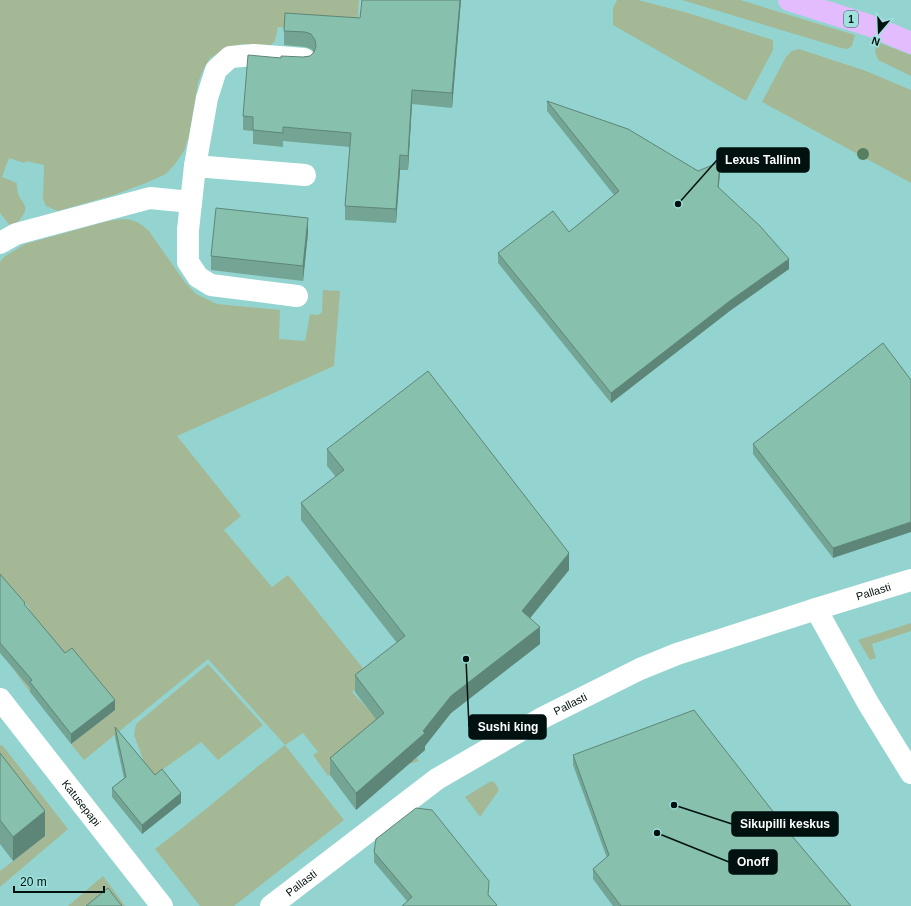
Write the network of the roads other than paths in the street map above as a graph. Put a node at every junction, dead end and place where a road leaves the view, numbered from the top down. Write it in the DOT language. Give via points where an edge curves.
graph roads {
  1 [pos="789,0"];
  2 [pos="911,43"];
  3 [pos="304,60"];
  4 [pos="195,166"];
  5 [pos="305,175"];
  6 [pos="191,202"];
  7 [pos="8,238"];
  8 [pos="297,296"];
  9 [pos="911,580"];
  10 [pos="816,609"];
  11 [pos="0,699"];
  12 [pos="911,773"];
  13 [pos="162,906"];
  14 [pos="270,906"];
  1 -- 2 [label="main road, 1" via="871,26"];
  3 -- 4 [label="street" via="254,55 230,57 216,70 207,98"];
  4 -- 5 [label="street"];
  4 -- 6 [label="street"];
  6 -- 7 [label="street" via="150,198"];
  6 -- 8 [label="street" via="188,262 198,277 211,285"];
  9 -- 10 [label="street, Pallasti"];
  10 -- 12 [label="street" via="868,704"];
  10 -- 14 [label="street, Pallasti" via="677,654 640,669 544,717 437,779"];
  11 -- 13 [label="street, Katusepapi"];
}
